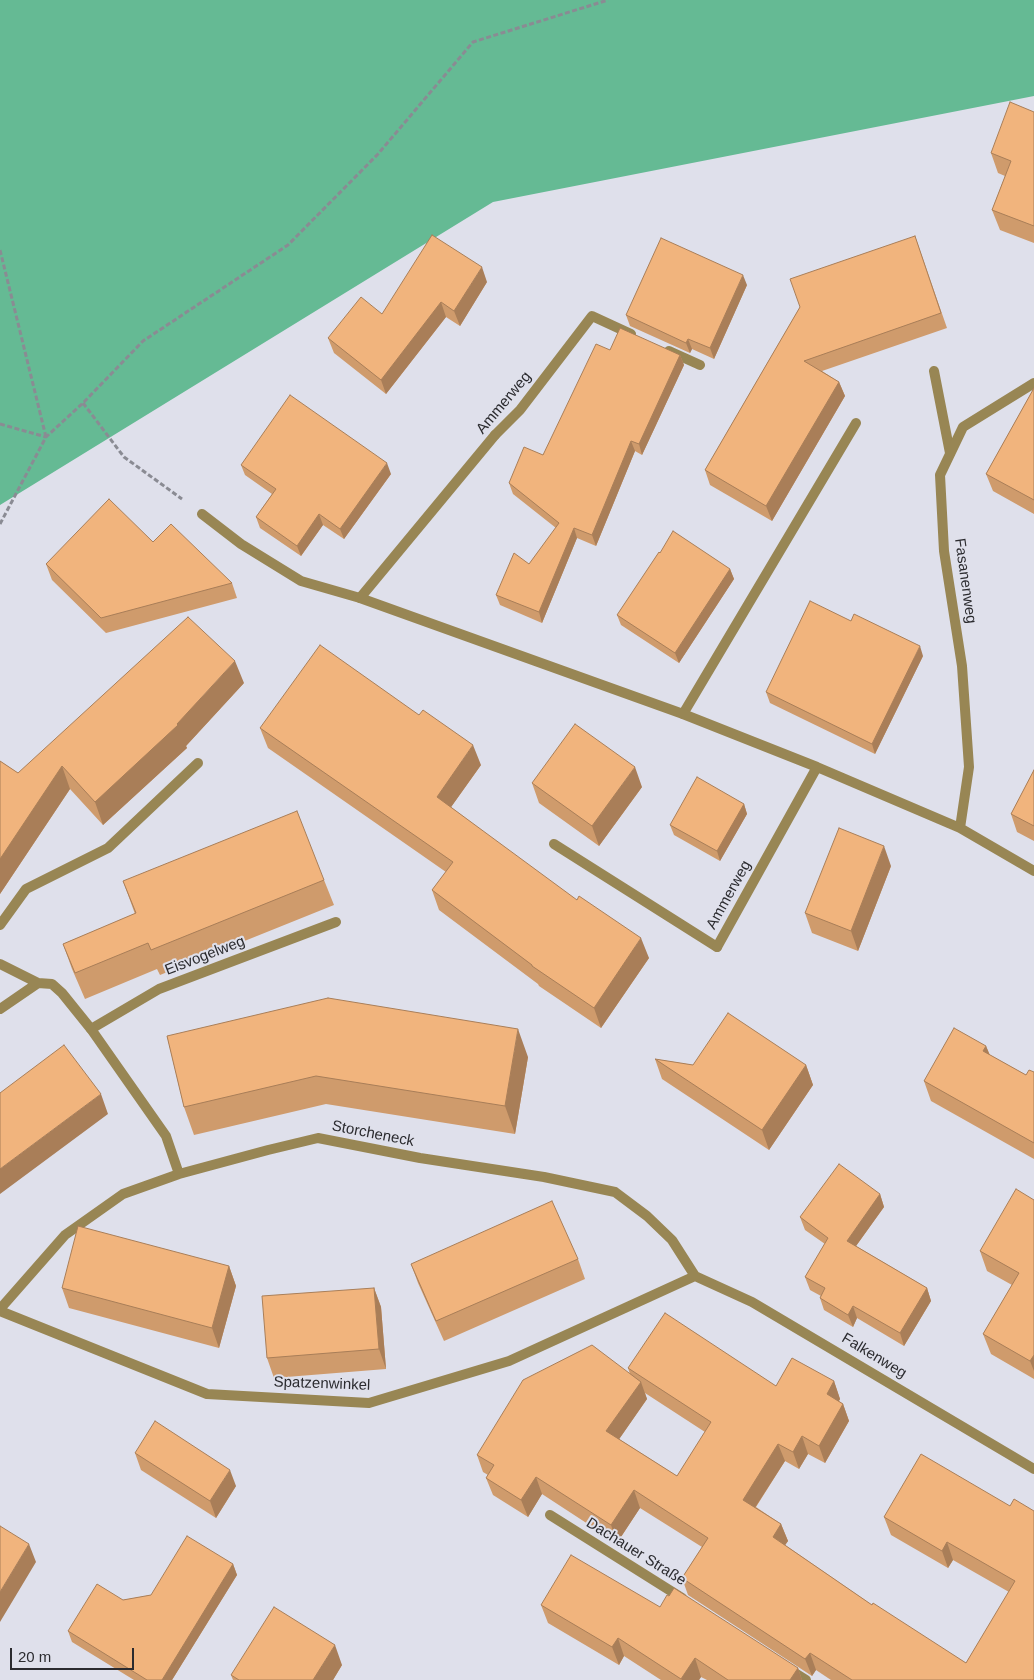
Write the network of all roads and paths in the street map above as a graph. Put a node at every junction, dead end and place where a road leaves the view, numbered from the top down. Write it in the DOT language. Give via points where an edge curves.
graph roads {
  1 [pos="608,0"];
  2 [pos="0,250"];
  3 [pos="637,336"];
  4 [pos="664,349"];
  5 [pos="700,365"];
  6 [pos="934,371"];
  7 [pos="1034,384"];
  8 [pos="83,403"];
  9 [pos="856,423"];
  10 [pos="0,424"];
  11 [pos="46,437"];
  12 [pos="950,453"];
  13 [pos="202,514"];
  14 [pos="0,524"];
  15 [pos="360,598"];
  16 [pos="683,714"];
  17 [pos="198,763"];
  18 [pos="817,767"];
  19 [pos="960,828"];
  20 [pos="554,844"];
  21 [pos="1034,871"];
  22 [pos="336,922"];
  23 [pos="0,925"];
  24 [pos="0,964"];
  25 [pos="38,983"];
  26 [pos="0,1009"];
  27 [pos="91,1029"];
  28 [pos="179,1174"];
  29 [pos="695,1276"];
  30 [pos="0,1310"];
  31 [pos="1034,1469"];
  32 [pos="550,1515"];
  33 [pos="692,1605"];
  34 [pos="781,1664"];
  35 [pos="806,1680"];
  1 -- 8 [label="path" via="473,42 378,154 288,245 143,341"];
  2 -- 11 [label="path"];
  3 -- 15 [label="street, Ammerweg" via="592,316 520,410"];
  4 -- 5 [label="street"];
  6 -- 12 [label="street"];
  7 -- 12 [label="street, Fasanenweg" via="963,427"];
  8 -- 11 [label="path"];
  8 -- 13 [label="path" via="124,458"];
  9 -- 16 [label="street"];
  10 -- 11 [label="path"];
  11 -- 14 [label="path"];
  12 -- 19 [label="street, Fasanenweg" via="940,475 944,551 962,666 969,767"];
  13 -- 15 [label="street" via="241,544 301,581"];
  15 -- 16 [label="street"];
  16 -- 18 [label="street"];
  17 -- 23 [label="street" via="108,848 26,889"];
  18 -- 19 [label="street"];
  18 -- 20 [label="street, Ammerweg" via="717,947"];
  19 -- 21 [label="street"];
  22 -- 27 [label="street, Eisvogelweg" via="159,989"];
  24 -- 25 [label="street"];
  25 -- 26 [label="street"];
  25 -- 27 [label="street" via="52,984"];
  27 -- 28 [label="street" via="166,1136"];
  28 -- 29 [label="street, Storcheneck" via="318,1138 420,1158 544,1176 614,1192 647,1216 672,1240"];
  28 -- 30 [label="street, Storcheneck" via="123,1194 65,1235"];
  29 -- 30 [label="street, Spatzenwinkel" via="508,1361 370,1403 206,1394"];
  29 -- 31 [label="street, Falkenweg" via="752,1302"];
  32 -- 33 [label="street, Dachauer Straße"];
  34 -- 35 [label="street"];
}
